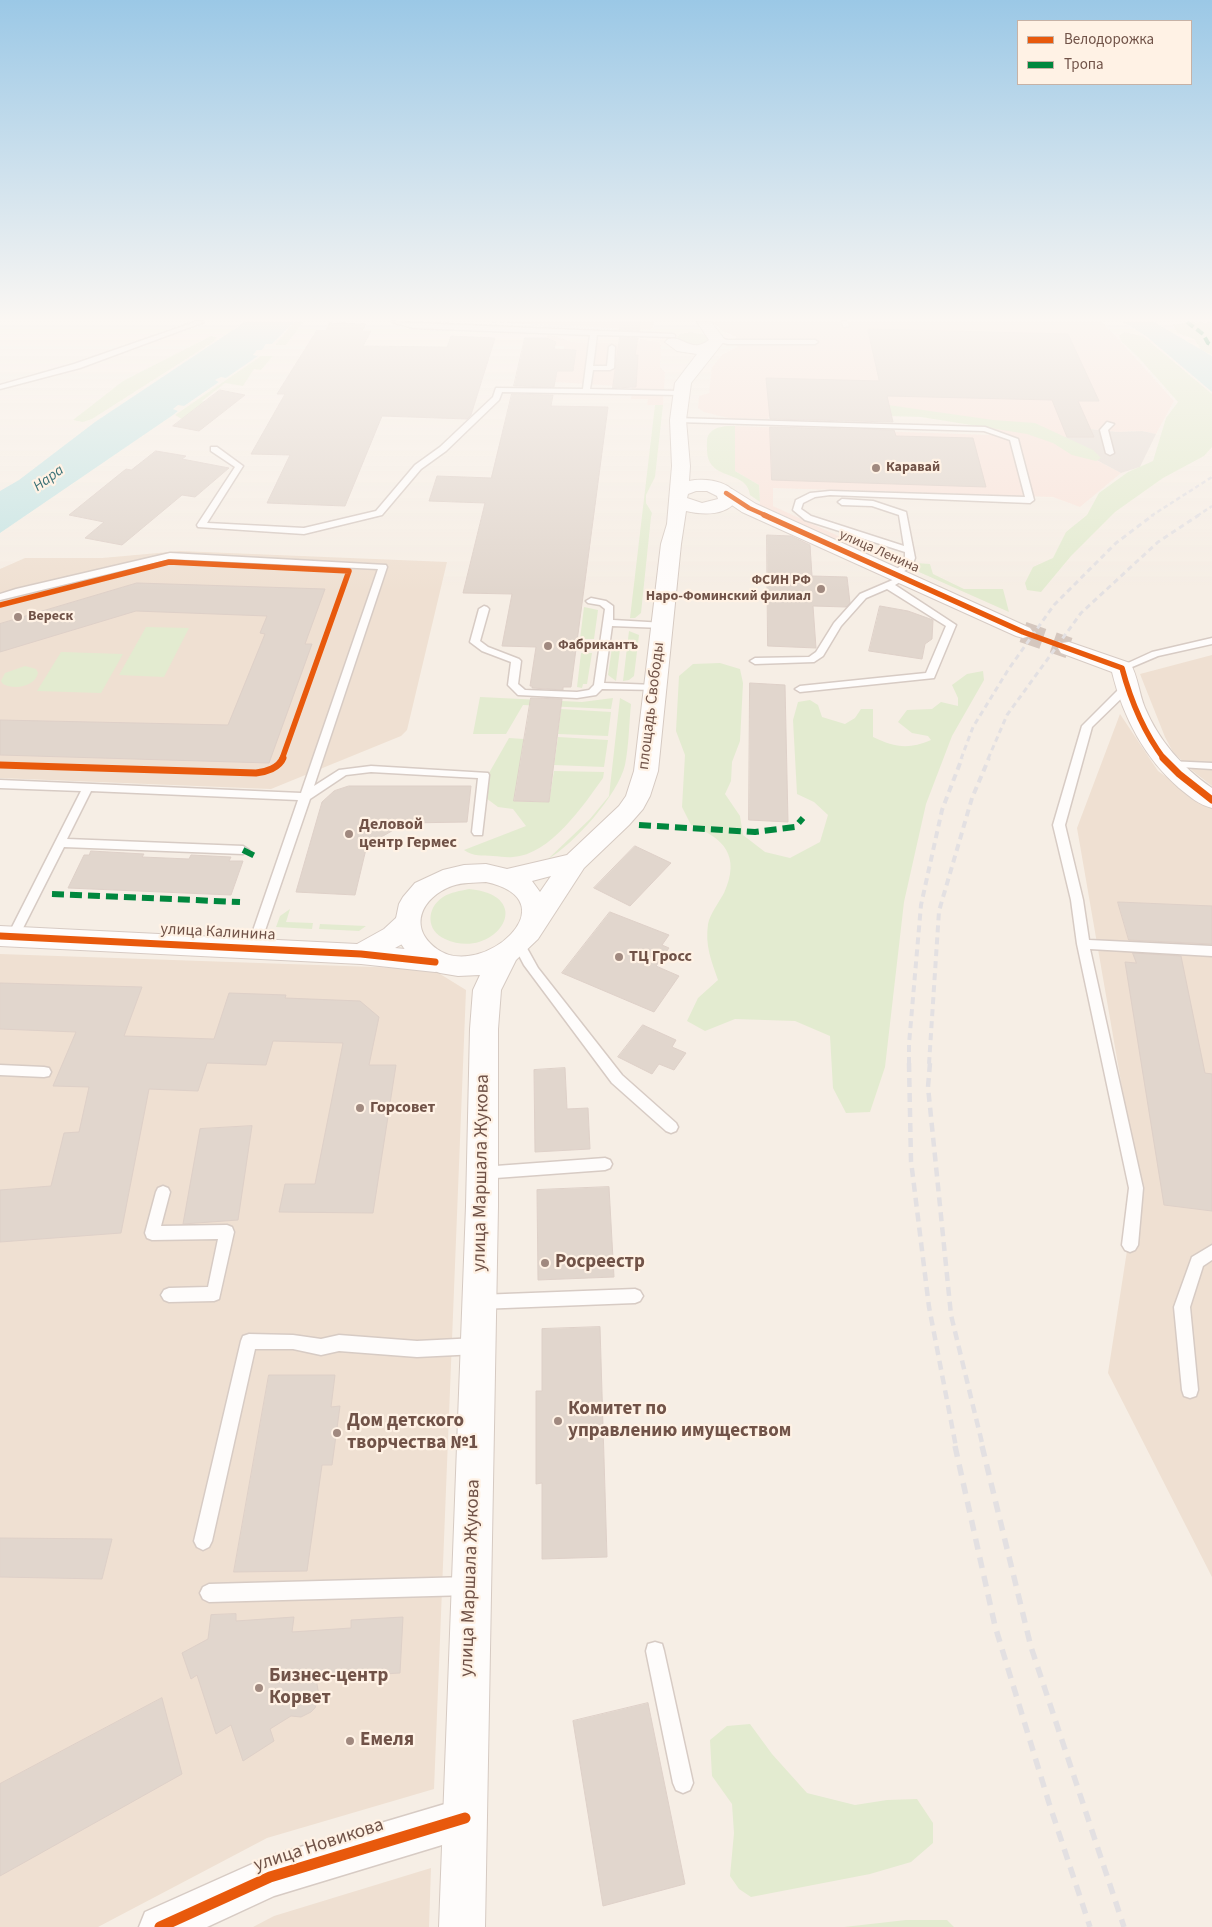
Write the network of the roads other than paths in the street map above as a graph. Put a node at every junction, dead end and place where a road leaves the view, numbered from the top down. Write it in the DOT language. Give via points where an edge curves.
graph roads {
  1 [pos="482,412"];
  2 [pos="678,412"];
  3 [pos="678,420"];
  4 [pos="1110,424"];
  5 [pos="214,449"];
  6 [pos="1110,453"];
  7 [pos="681,466"];
  8 [pos="900,495"];
  9 [pos="678,496"];
  10 [pos="716,499"];
  11 [pos="903,514"];
  12 [pos="676,524"];
  13 [pos="848,531"];
  14 [pos="909,550"];
  15 [pos="896,579"];
  16 [pos="0,597"];
  17 [pos="591,601"];
  18 [pos="484,609"];
  19 [pos="608,623"];
  20 [pos="662,624"];
  21 [pos="1023,632"];
  22 [pos="1212,641"];
  23 [pos="1069,648"];
  24 [pos="755,661"];
  25 [pos="1124,678"];
  26 [pos="599,686"];
  27 [pos="655,688"];
  28 [pos="800,689"];
  29 [pos="1168,764"];
  30 [pos="1212,766"];
  31 [pos="0,784"];
  32 [pos="88,787"];
  33 [pos="304,797"];
  34 [pos="1212,800"];
  35 [pos="478,832"];
  36 [pos="60,843"];
  37 [pos="242,850"];
  38 [pos="575,862"];
  39 [pos="506,878"];
  40 [pos="536,918"];
  41 [pos="406,924"];
  42 [pos="5,940"];
  43 [pos="1083,944"];
  44 [pos="253,948"];
  45 [pos="511,951"];
  46 [pos="1212,951"];
  47 [pos="361,954"];
  48 [pos="441,964"];
  49 [pos="487,990"];
  50 [pos="0,1070"];
  51 [pos="44,1072"];
  52 [pos="671,1127"];
  53 [pos="604,1164"];
  54 [pos="482,1173"];
  55 [pos="163,1192"];
  56 [pos="1130,1245"];
  57 [pos="1212,1252"];
  58 [pos="169,1295"];
  59 [pos="635,1296"];
  60 [pos="479,1302"];
  61 [pos="478,1346"];
  62 [pos="1190,1390"];
  63 [pos="203,1541"];
  64 [pos="471,1586"];
  65 [pos="209,1593"];
  66 [pos="655,1651"];
  67 [pos="683,1783"];
  68 [pos="465,1818"];
  69 [pos="160,1927"];
  70 [pos="462,1927"];
  1 -- 5 [label="lane" via="443,449 418,467 379,514 304,531 201,525 239,466"];
  2 -- 3 [label="main road, площадь Свободы"];
  3 -- 7 [label="main road, площадь Свободы"];
  3 -- 8 [label="lane" via="985,429 1014,439 1030,500"];
  4 -- 6 [label="lane" via="1104,430"];
  7 -- 9 [label="main road, площадь Свободы"];
  7 -- 10 [label="main road"];
  8 -- 11 [label="lane"];
  8 -- 13 [label="lane" via="813,495 799,502 797,510 808,518"];
  9 -- 10 [label="main road" via="687,506"];
  9 -- 10 [label="main road" via="688,486 702,484"];
  9 -- 12 [label="main road, площадь Свободы"];
  10 -- 12 [label="main road"];
  10 -- 15 [label="main road, улица Ленина" via="749,508"];
  11 -- 13 [label="lane" via="873,504 829,500 809,506 809,513"];
  11 -- 14 [label="lane"];
  12 -- 20 [label="main road, площадь Свободы" via="670,544"];
  13 -- 14 [label="lane"];
  14 -- 15 [label="lane" via="909,564"];
  15 -- 21 [label="main road, улица Ленина"];
  15 -- 24 [label="lane" via="863,596 837,625 820,654 811,660"];
  15 -- 28 [label="lane" via="951,624 930,676"];
  16 -- 33 [label="lane" via="170,556 383,567"];
  17 -- 19 [label="lane" via="610,608"];
  18 -- 26 [label="lane" via="475,642 484,650 506,654 516,661 513,685 522,693 577,695 592,693"];
  19 -- 20 [label="lane"];
  19 -- 26 [label="lane"];
  20 -- 27 [label="main road, площадь Свободы"];
  22 -- 25 [label="lane" via="1155,654"];
  23 -- 25 [label="main road"];
  25 -- 29 [label="main road" via="1140,726"];
  25 -- 43 [label="lane" via="1087,726 1058,825 1077,900"];
  26 -- 27 [label="lane"];
  27 -- 38 [label="main road, площадь Свободы" via="646,772 635,802"];
  29 -- 30 [label="lane"];
  29 -- 34 [label="main road"];
  31 -- 32 [label="lane"];
  32 -- 33 [label="lane"];
  32 -- 36 [label="lane"];
  33 -- 35 [label="lane" via="343,772 371,769 484,775"];
  33 -- 44 [label="lane"];
  36 -- 37 [label="lane"];
  36 -- 42 [label="lane"];
  38 -- 39 [label="main road"];
  38 -- 40 [label="main road, площадь Свободы"];
  39 -- 40 [label="main road" via="526,890 534,904"];
  39 -- 41 [label="main road" via="465,872 428,887 412,904"];
  40 -- 45 [label="main road"];
  41 -- 47 [label="main road" via="394,936"];
  41 -- 48 [label="main road" via="414,944"];
  42 -- 44 [label="main road, улица Калинина"];
  43 -- 46 [label="lane"];
  43 -- 56 [label="lane" via="1136,1188"];
  44 -- 47 [label="main road, улица Калинина"];
  45 -- 48 [label="main road" via="475,966"];
  45 -- 49 [label="main road, улица Маршала Жукова"];
  45 -- 52 [label="lane" via="531,967 617,1079"];
  47 -- 48 [label="main road, улица Калинина"];
  48 -- 49 [label="main road"];
  49 -- 54 [label="main road, улица Маршала Жукова"];
  50 -- 51 [label="lane"];
  53 -- 54 [label="lane"];
  54 -- 60 [label="main road, улица Маршала Жукова"];
  55 -- 58 [label="lane" via="152,1233 227,1232 214,1294"];
  57 -- 62 [label="lane" via="1197,1262 1182,1307"];
  59 -- 60 [label="lane"];
  60 -- 61 [label="main road, улица Маршала Жукова"];
  61 -- 63 [label="lane" via="417,1349 339,1343 321,1347 249,1340"];
  61 -- 64 [label="main road, улица Маршала Жукова"];
  64 -- 65 [label="lane"];
  64 -- 68 [label="main road, улица Маршала Жукова"];
  66 -- 67 [label="lane"];
  68 -- 69 [label="street, улица Новикова" via="270,1877"];
  68 -- 70 [label="main road, улица Маршала Жукова"];
}
